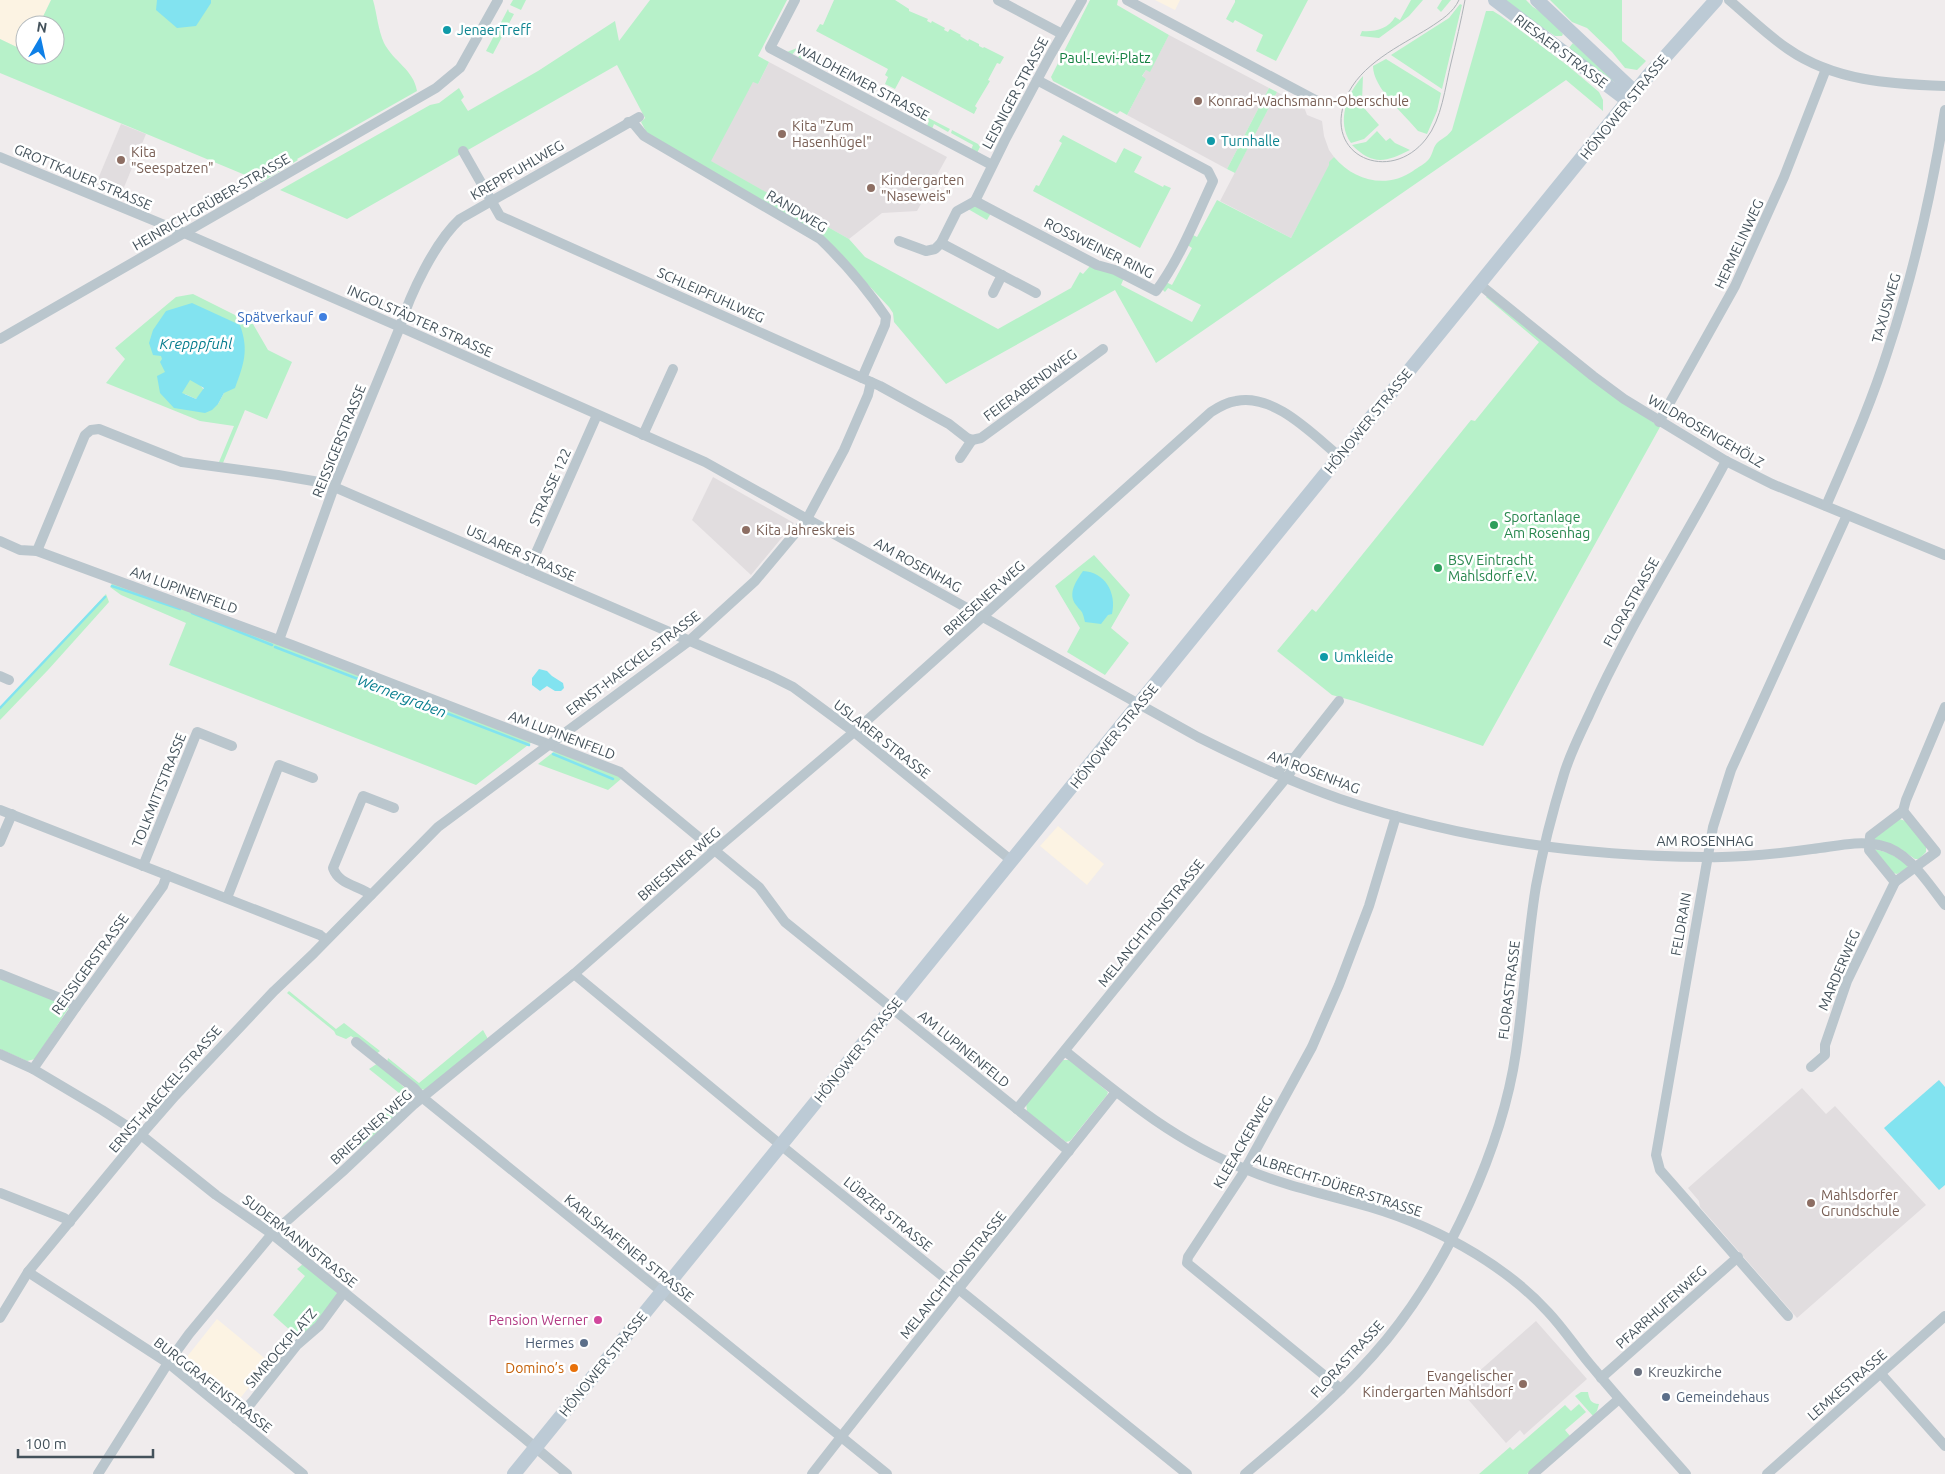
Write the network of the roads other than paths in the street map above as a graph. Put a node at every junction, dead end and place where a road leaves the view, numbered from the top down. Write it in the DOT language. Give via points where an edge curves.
graph roads {
  1 [pos="498,0"];
  2 [pos="795,0"];
  3 [pos="998,0"];
  4 [pos="1082,0"];
  5 [pos="1127,0"];
  6 [pos="1495,0"];
  7 [pos="1537,0"];
  8 [pos="1716,0"];
  9 [pos="1729,0"];
  10 [pos="1567,29"];
  11 [pos="1062,34"];
  12 [pos="1554,44"];
  13 [pos="1826,69"];
  14 [pos="1037,80"];
  15 [pos="1945,86"];
  16 [pos="1631,96"];
  17 [pos="1317,101"];
  18 [pos="1945,110"];
  19 [pos="639,117"];
  20 [pos="628,122"];
  21 [pos="463,151"];
  22 [pos="0,157"];
  23 [pos="992,165"];
  24 [pos="492,200"];
  25 [pos="975,201"];
  26 [pos="184,233"];
  27 [pos="899,241"];
  28 [pos="941,243"];
  29 [pos="433,256"];
  30 [pos="1002,275"];
  31 [pos="1480,284"];
  32 [pos="993,293"];
  33 [pos="1036,293"];
  34 [pos="400,327"];
  35 [pos="2,335"];
  36 [pos="1102,349"];
  37 [pos="673,369"];
  38 [pos="866,380"];
  39 [pos="597,415"];
  40 [pos="1659,422"];
  41 [pos="643,435"];
  42 [pos="972,440"];
  43 [pos="1339,456"];
  44 [pos="960,458"];
  45 [pos="1726,461"];
  46 [pos="334,487"];
  47 [pos="1826,506"];
  48 [pos="1848,515"];
  49 [pos="807,518"];
  50 [pos="0,541"];
  51 [pos="37,550"];
  52 [pos="1945,556"];
  53 [pos="528,571"];
  54 [pos="984,617"];
  55 [pos="278,640"];
  56 [pos="689,641"];
  57 [pos="1339,700"];
  58 [pos="1139,704"];
  59 [pos="1945,707"];
  60 [pos="854,732"];
  61 [pos="548,744"];
  62 [pos="232,746"];
  63 [pos="1283,776"];
  64 [pos="313,778"];
  65 [pos="394,808"];
  66 [pos="0,810"];
  67 [pos="1903,810"];
  68 [pos="12,814"];
  69 [pos="1396,816"];
  70 [pos="0,842"];
  71 [pos="1869,844"];
  72 [pos="1544,847"];
  73 [pos="715,850"];
  74 [pos="1940,850"];
  75 [pos="1706,858"];
  76 [pos="1012,861"];
  77 [pos="143,866"];
  78 [pos="1916,868"];
  79 [pos="168,875"];
  80 [pos="1896,882"];
  81 [pos="371,895"];
  82 [pos="227,898"];
  83 [pos="1945,905"];
  84 [pos="326,940"];
  85 [pos="0,974"];
  86 [pos="574,974"];
  87 [pos="76,1007"];
  88 [pos="892,1008"];
  89 [pos="356,1042"];
  90 [pos="1065,1051"];
  91 [pos="0,1054"];
  92 [pos="1811,1067"];
  93 [pos="33,1069"];
  94 [pos="1115,1093"];
  95 [pos="423,1098"];
  96 [pos="1017,1109"];
  97 [pos="141,1135"];
  98 [pos="780,1145"];
  99 [pos="1069,1151"];
  100 [pos="1244,1169"];
  101 [pos="0,1193"];
  102 [pos="70,1222"];
  103 [pos="272,1234"];
  104 [pos="1451,1239"];
  105 [pos="1738,1257"];
  106 [pos="28,1272"];
  107 [pos="959,1288"];
  108 [pos="344,1292"];
  109 [pos="661,1292"];
  110 [pos="1788,1316"];
  111 [pos="1945,1316"];
  112 [pos="0,1318"];
  113 [pos="168,1363"];
  114 [pos="1881,1374"];
  115 [pos="1602,1378"];
  116 [pos="1341,1389"];
  117 [pos="1619,1399"];
  118 [pos="236,1419"];
  119 [pos="841,1436"];
  120 [pos="1945,1446"];
  121 [pos="535,1448"];
  122 [pos="98,1474"];
  123 [pos="303,1474"];
  124 [pos="514,1474"];
  125 [pos="567,1474"];
  126 [pos="812,1474"];
  127 [pos="887,1474"];
  128 [pos="1187,1474"];
  129 [pos="1245,1474"];
  130 [pos="1533,1474"];
  131 [pos="1686,1474"];
  132 [pos="1767,1474"];
  1 -- 26 [label="street, HEINRICH-GRÜBER-STRASSE" via="460,68 436,88"];
  2 -- 23 [label="street, WALDHEIMER STRASSE" via="770,48"];
  3 -- 11 [label="street"];
  4 -- 11 [label="street, LEISNIGER STRASSE"];
  5 -- 17 [label="street"];
  6 -- 12 [label="main road, RIESAER STRASSE"];
  7 -- 10 [label="main road, RIESAER STRASSE"];
  8 -- 16 [label="main road, HÖNOWER STRASSE"];
  9 -- 13 [label="street" via="1787,48"];
  10 -- 12 [label="main road" via="1569,40 1564,44"];
  10 -- 16 [label="main road, RIESAER STRASSE"];
  11 -- 14 [label="street, LEISNIGER STRASSE"];
  12 -- 16 [label="main road, RIESAER STRASSE"];
  13 -- 15 [label="street" via="1876,82"];
  13 -- 40 [label="street, HERMELINWEG" via="1784,177 1735,286"];
  14 -- 23 [label="street, LEISNIGER STRASSE"];
  14 -- 25 [label="street, ROSSWEINER RING" via="1208,171 1214,181 1190,229 1156,291 1098,265"];
  16 -- 31 [label="main road, HÖNOWER STRASSE"];
  18 -- 47 [label="street, TAXUSWEG" via="1927,210 1901,309 1868,406"];
  19 -- 20 [label="street"];
  20 -- 24 [label="street, KREPPFUHLWEG"];
  20 -- 38 [label="street, RANDWEG" via="644,136 820,239 830,249 886,317"];
  21 -- 24 [label="street, SCHLEIPFUHLWEG"];
  22 -- 26 [label="street, GROTTKAUER STRASSE"];
  23 -- 25 [label="street, LEISNIGER STRASSE"];
  24 -- 29 [label="street, KREPPFUHLWEG" via="454,224"];
  24 -- 38 [label="street, SCHLEIPFUHLWEG" via="500,216"];
  25 -- 28 [label="street" via="957,211"];
  26 -- 34 [label="street, INGOLSTÄDTER STRASSE"];
  26 -- 35 [label="street, HEINRICH-GRÜBER-STRASSE"];
  27 -- 28 [label="street" via="926,251"];
  28 -- 30 [label="street"];
  29 -- 34 [label="street, REISSIGERSTRASSE"];
  30 -- 32 [label="street"];
  30 -- 33 [label="street"];
  31 -- 40 [label="street, WILDROSENGEHÖLZ" via="1593,376"];
  31 -- 43 [label="main road, HÖNOWER STRASSE"];
  34 -- 39 [label="street, INGOLSTÄDTER STRASSE"];
  34 -- 46 [label="street, REISSIGERSTRASSE"];
  36 -- 42 [label="street, FEIERABENDWEG" via="981,438"];
  37 -- 41 [label="street"];
  38 -- 42 [label="street, SCHLEIPFUHLWEG" via="915,404"];
  38 -- 49 [label="street, ERNST-HAECKEL-STRASSE" via="868,395 844,450"];
  39 -- 41 [label="street, INGOLSTÄDTER STRASSE"];
  39 -- 53 [label="street, STRASSE 122"];
  40 -- 45 [label="street, WILDROSENGEHÖLZ"];
  41 -- 49 [label="street, INGOLSTÄDTER STRASSE" via="705,462"];
  42 -- 44 [label="street"];
  43 -- 54 [label="street, BRIESENER WEG" via="1271,404 1246,399 1228,403 1211,412"];
  43 -- 58 [label="main road, HÖNOWER STRASSE"];
  45 -- 47 [label="street, WILDROSENGEHÖLZ"];
  45 -- 72 [label="street, FLORASTRASSE" via="1599,691 1565,772"];
  46 -- 51 [label="street, USLARER STRASSE" via="278,475 182,462 99,429 91,430 85,435"];
  46 -- 53 [label="street, USLARER STRASSE"];
  46 -- 55 [label="street, REISSIGERSTRASSE"];
  47 -- 48 [label="street, WILDROSENGEHÖLZ"];
  48 -- 52 [label="street, WILDROSENGEHÖLZ"];
  48 -- 75 [label="street, FELDRAIN" via="1731,770 1712,827"];
  49 -- 54 [label="street, AM ROSENHAG"];
  49 -- 56 [label="street, ERNST-HAECKEL-STRASSE" via="755,581"];
  50 -- 51 [label="street, AM LUPINENFELD" via="20,550"];
  51 -- 55 [label="street, AM LUPINENFELD"];
  53 -- 56 [label="street, USLARER STRASSE"];
  54 -- 58 [label="street, AM ROSENHAG"];
  54 -- 60 [label="street, BRIESENER WEG"];
  55 -- 61 [label="street, AM LUPINENFELD"];
  56 -- 60 [label="street, USLARER STRASSE" via="793,687"];
  56 -- 61 [label="street, ERNST-HAECKEL-STRASSE"];
  57 -- 63 [label="street, MELANCHTHONSTRASSE" via="1294,758 1288,758"];
  58 -- 63 [label="street, AM ROSENHAG" via="1198,737"];
  58 -- 76 [label="main road, HÖNOWER STRASSE"];
  59 -- 67 [label="street"];
  60 -- 73 [label="street, BRIESENER WEG"];
  60 -- 76 [label="street, USLARER STRASSE"];
  61 -- 73 [label="street, AM LUPINENFELD" via="620,772"];
  61 -- 81 [label="street, ERNST-HAECKEL-STRASSE" via="438,827"];
  62 -- 77 [label="street, TOLKMITTSTRASSE" via="197,732"];
  63 -- 69 [label="street, AM ROSENHAG" via="1340,799"];
  63 -- 90 [label="street, MELANCHTHONSTRASSE"];
  64 -- 82 [label="street" via="279,765"];
  65 -- 81 [label="street" via="363,796 333,868 338,879"];
  66 -- 68 [label="street, TOLKMITTSTRASSE"];
  67 -- 71 [label="street" via="1870,836"];
  67 -- 74 [label="street"];
  68 -- 70 [label="street"];
  68 -- 77 [label="street, TOLKMITTSTRASSE"];
  69 -- 72 [label="street, AM ROSENHAG"];
  69 -- 100 [label="street, KLEEACKERWEG" via="1369,906 1339,985 1312,1047"];
  71 -- 75 [label="street, AM ROSENHAG"];
  71 -- 78 [label="street, AM ROSENHAG" via="1897,851"];
  71 -- 80 [label="street" via="1869,850"];
  72 -- 75 [label="street, AM ROSENHAG"];
  72 -- 104 [label="street, FLORASTRASSE" via="1536,885 1516,1054 1481,1178"];
  73 -- 86 [label="street, BRIESENER WEG"];
  73 -- 88 [label="street, AM LUPINENFELD" via="759,887 785,922"];
  74 -- 78 [label="street"];
  75 -- 105 [label="street, FELDRAIN" via="1656,1155 1660,1170"];
  76 -- 88 [label="main road, HÖNOWER STRASSE"];
  77 -- 79 [label="street, TOLKMITTSTRASSE"];
  78 -- 80 [label="street"];
  78 -- 83 [label="street, AM ROSENHAG"];
  79 -- 82 [label="street, TOLKMITTSTRASSE"];
  79 -- 87 [label="street, REISSIGERSTRASSE"];
  80 -- 92 [label="street, MARDERWEG" via="1847,981 1825,1045 1825,1055"];
  81 -- 84 [label="street, ERNST-HAECKEL-STRASSE"];
  82 -- 84 [label="street, TOLKMITTSTRASSE" via="320,934"];
  84 -- 97 [label="street, ERNST-HAECKEL-STRASSE" via="235,1031"];
  85 -- 87 [label="street"];
  86 -- 95 [label="street, BRIESENER WEG"];
  86 -- 98 [label="street, LÜBZER STRASSE"];
  87 -- 93 [label="street, REISSIGERSTRASSE"];
  88 -- 96 [label="street, AM LUPINENFELD"];
  88 -- 98 [label="main road, HÖNOWER STRASSE"];
  89 -- 95 [label="street, KARLSHAFENER STRASSE"];
  90 -- 94 [label="street, ALBRECHT-DÜRER-STRASSE"];
  90 -- 96 [label="street, MELANCHTHONSTRASSE"];
  91 -- 93 [label="street, SUDERMANNSTRASSE"];
  93 -- 97 [label="street, SUDERMANNSTRASSE"];
  94 -- 99 [label="street, MELANCHTHONSTRASSE"];
  94 -- 100 [label="street, ALBRECHT-DÜRER-STRASSE" via="1188,1142"];
  95 -- 103 [label="street, BRIESENER WEG"];
  95 -- 109 [label="street, KARLSHAFENER STRASSE"];
  96 -- 99 [label="street, AM LUPINENFELD"];
  97 -- 102 [label="street, ERNST-HAECKEL-STRASSE"];
  97 -- 103 [label="street, SUDERMANNSTRASSE" via="216,1195"];
  98 -- 107 [label="street, LÜBZER STRASSE"];
  98 -- 109 [label="main road, HÖNOWER STRASSE"];
  99 -- 107 [label="street, MELANCHTHONSTRASSE"];
  100 -- 104 [label="street, ALBRECHT-DÜRER-STRASSE" via="1373,1208"];
  100 -- 116 [label="street, KLEEACKERWEG" via="1187,1263"];
  101 -- 102 [label="street"];
  102 -- 106 [label="street, ERNST-HAECKEL-STRASSE"];
  103 -- 108 [label="street, SUDERMANNSTRASSE"];
  103 -- 113 [label="street, BRIESENER WEG" via="188,1334"];
  104 -- 115 [label="street, ALBRECHT-DÜRER-STRASSE" via="1503,1273 1548,1312"];
  104 -- 116 [label="street, FLORASTRASSE" via="1388,1338"];
  105 -- 110 [label="street, FELDRAIN"];
  105 -- 115 [label="street, PFARRHUFENWEG"];
  106 -- 112 [label="street, ERNST-HAECKEL-STRASSE"];
  106 -- 113 [label="street, BURGGRAFENSTRASSE"];
  107 -- 119 [label="street, MELANCHTHONSTRASSE"];
  107 -- 128 [label="street, LÜBZER STRASSE"];
  108 -- 118 [label="street, SIMROCKPLATZ" via="319,1326 297,1345"];
  108 -- 121 [label="street, SUDERMANNSTRASSE"];
  109 -- 119 [label="street, KARLSHAFENER STRASSE"];
  109 -- 121 [label="main road, HÖNOWER STRASSE"];
  111 -- 114 [label="street, LEMKESTRASSE"];
  113 -- 118 [label="street, BURGGRAFENSTRASSE"];
  113 -- 122 [label="street, BRIESENER WEG"];
  114 -- 120 [label="street"];
  114 -- 132 [label="street, LEMKESTRASSE"];
  115 -- 117 [label="street, ALBRECHT-DÜRER-STRASSE"];
  116 -- 129 [label="street, FLORASTRASSE"];
  117 -- 130 [label="street"];
  117 -- 131 [label="street, ALBRECHT-DÜRER-STRASSE"];
  118 -- 123 [label="street, BURGGRAFENSTRASSE"];
  119 -- 126 [label="street, MELANCHTHONSTRASSE"];
  119 -- 127 [label="street, KARLSHAFENER STRASSE"];
  121 -- 124 [label="main road, HÖNOWER STRASSE"];
  121 -- 125 [label="street, SUDERMANNSTRASSE"];
}
